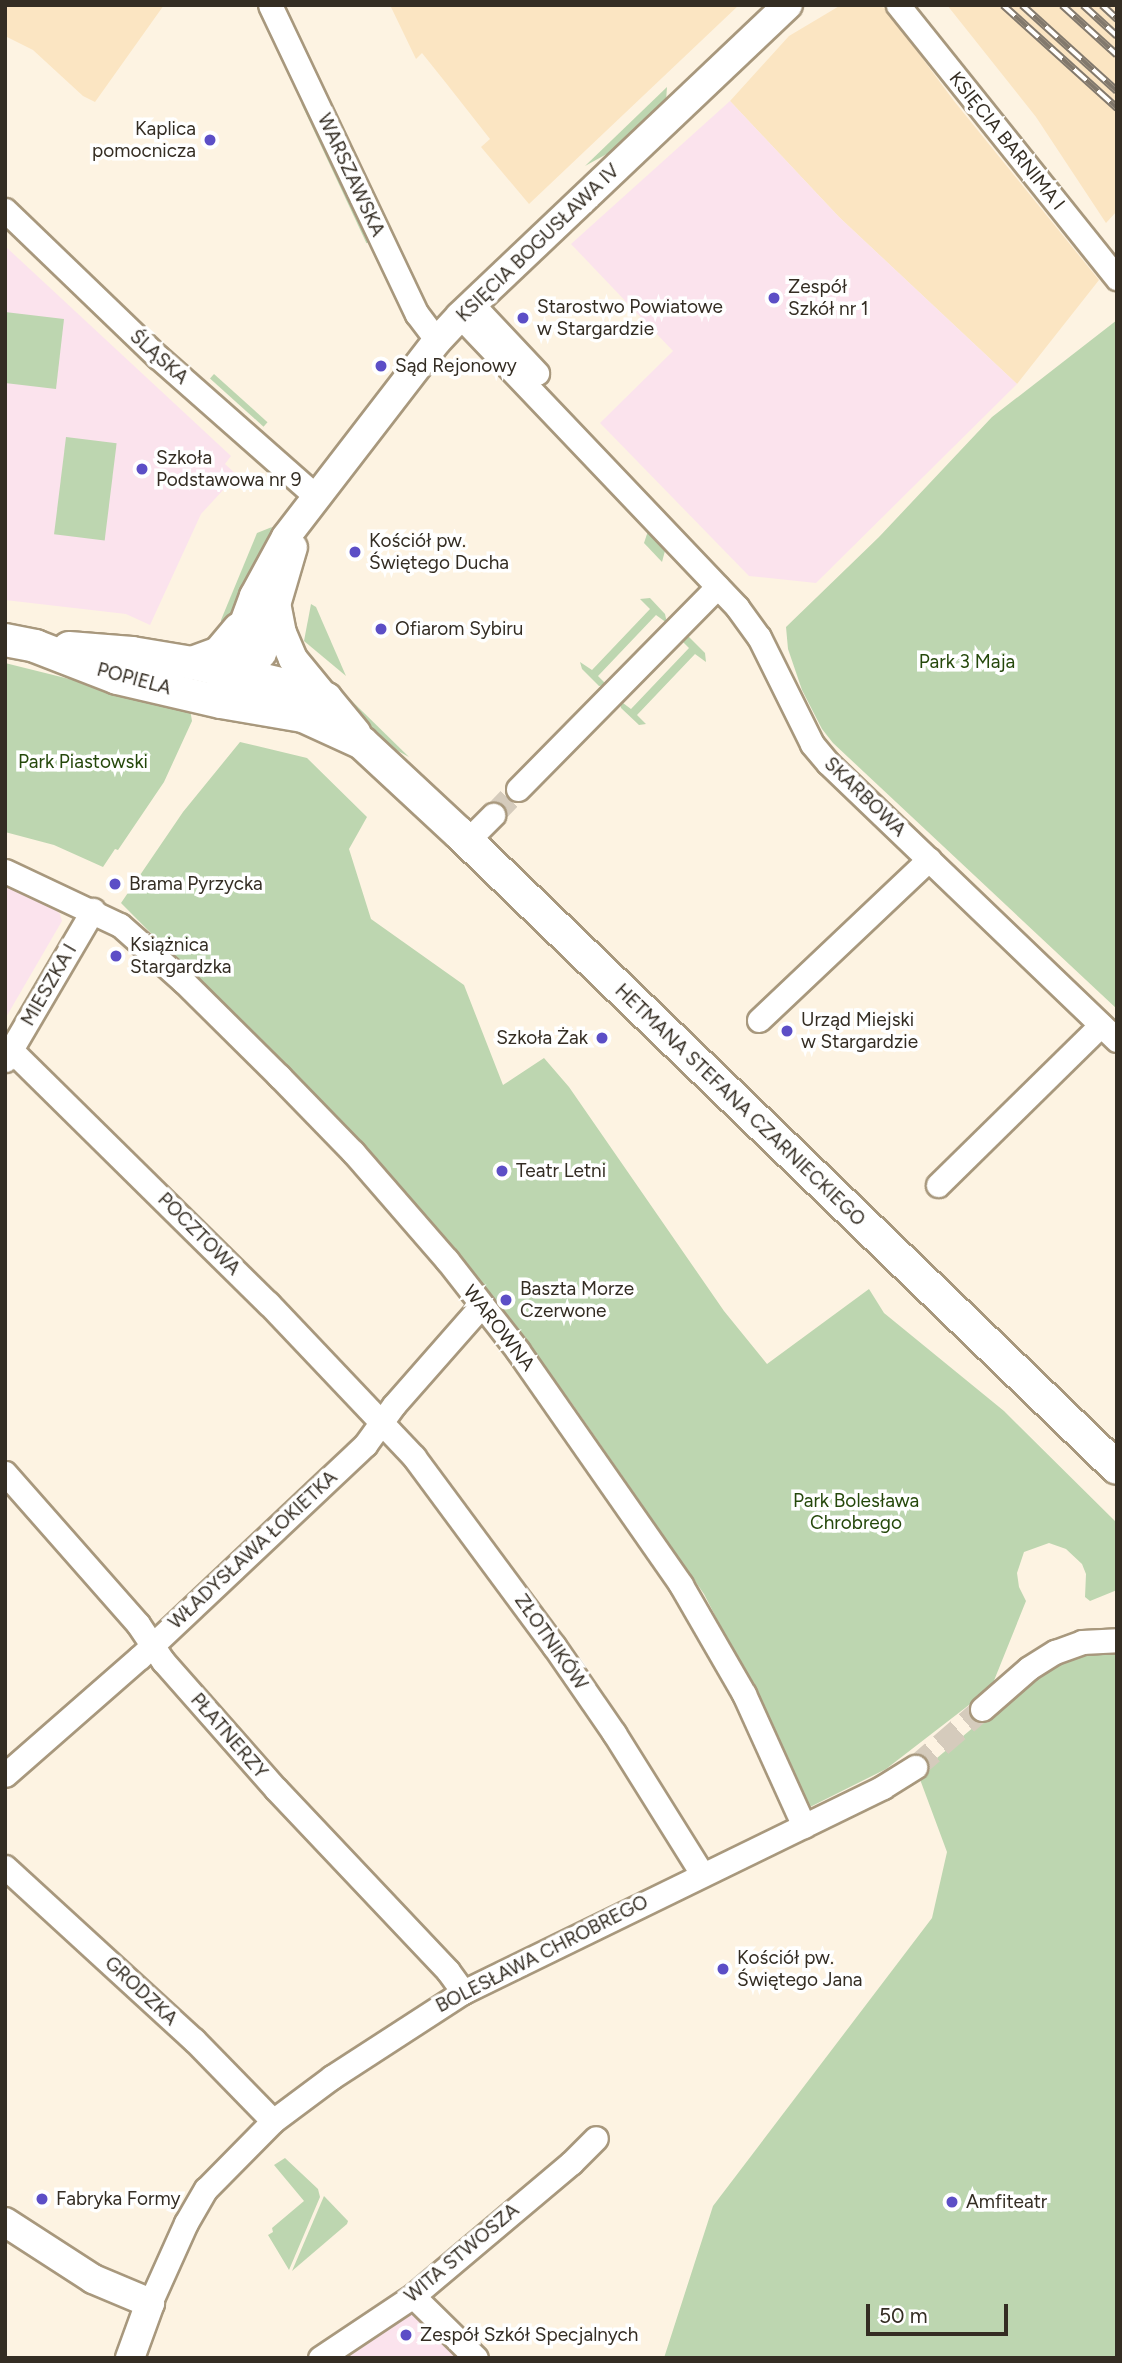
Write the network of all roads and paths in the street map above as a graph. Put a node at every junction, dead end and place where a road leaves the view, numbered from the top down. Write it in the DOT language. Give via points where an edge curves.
graph roads {
  1 [pos="270,5"];
  2 [pos="788,5"];
  3 [pos="898,5"];
  4 [pos="5,211"];
  5 [pos="1117,278"];
  6 [pos="466,310"];
  7 [pos="437,341"];
  8 [pos="315,500"];
  9 [pos="717,587"];
  10 [pos="277,608"];
  11 [pos="239,629"];
  12 [pos="20,643"];
  13 [pos="184,677"];
  14 [pos="235,690"];
  15 [pos="326,699"];
  16 [pos="362,743"];
  17 [pos="517,789"];
  18 [pos="492,815"];
  19 [pos="467,841"];
  20 [pos="929,859"];
  21 [pos="5,870"];
  22 [pos="93,909"];
  23 [pos="759,1020"];
  24 [pos="1109,1032"];
  25 [pos="8,1055"];
  26 [pos="938,1185"];
  27 [pos="481,1306"];
  28 [pos="382,1422"];
  29 [pos="1117,1468"];
  30 [pos="5,1473"];
  31 [pos="1117,1640"];
  32 [pos="153,1644"];
  33 [pos="982,1709"];
  34 [pos="915,1767"];
  35 [pos="5,1775"];
  36 [pos="804,1826"];
  37 [pos="5,1867"];
  38 [pos="702,1874"];
  39 [pos="463,1992"];
  40 [pos="273,2121"];
  41 [pos="596,2138"];
  42 [pos="5,2222"];
  43 [pos="413,2296"];
  44 [pos="150,2303"];
  45 [pos="130,2358"];
  46 [pos="320,2358"];
  47 [pos="476,2358"];
  1 -- 7 [label="street, WARSZAWSKA" via="417,314"];
  2 -- 6 [label="street, KSIĘCIA BOGUSŁAWA IV"];
  3 -- 5 [label="street, KSIĘCIA BARNIMA I"];
  4 -- 8 [label="street, ŚLĄSKA"];
  6 -- 7 [label="street, KSIĘCIA BOGUSŁAWA IV"];
  6 -- 9 [label="street, SKARBOWA"];
  7 -- 8 [label="street, KSIĘCIA BOGUSŁAWA IV"];
  8 -- 10 [label="street, KSIĘCIA BOGUSŁAWA IV" via="294,543"];
  8 -- 11 [label="street, KSIĘCIA BOGUSŁAWA IV" via="267,569"];
  9 -- 17 [label="street"];
  9 -- 20 [label="street, SKARBOWA" via="759,637 812,744"];
  10 -- 14 [label="street, KSIĘCIA BOGUSŁAWA IV" via="259,658"];
  10 -- 15 [label="street" via="289,651"];
  11 -- 13 [label="main road" via="219,653"];
  11 -- 14 [label="street, KSIĘCIA BOGUSŁAWA IV"];
  12 -- 13 [label="main road, POPIELA" via="132,653"];
  13 -- 14 [label="main road, POPIELA"];
  14 -- 15 [label="main road" via="298,688"];
  14 -- 16 [label="main road" via="266,709 303,716"];
  15 -- 16 [label="main road"];
  16 -- 19 [label="main road, HETMANA STEFANA CZARNIECKIEGO"];
  18 -- 19 [label="street"];
  19 -- 29 [label="main road, HETMANA STEFANA CZARNIECKIEGO"];
  20 -- 23 [label="street"];
  20 -- 24 [label="street, SKARBOWA"];
  21 -- 22 [label="street, WAROWNA"];
  22 -- 25 [label="street, MIESZKA I"];
  22 -- 27 [label="street, WAROWNA" via="120,925 184,982 270,1067 353,1152"];
  24 -- 26 [label="street"];
  25 -- 28 [label="street, POCZTOWA" via="268,1303"];
  27 -- 28 [label="street, WŁADYSŁAWA ŁOKIETKA"];
  27 -- 36 [label="street, WAROWNA" via="554,1401 681,1585 744,1694"];
  28 -- 32 [label="street, WŁADYSŁAWA ŁOKIETKA" via="365,1445"];
  28 -- 38 [label="street, ZŁOTNIKÓW" via="507,1579 614,1733"];
  30 -- 32 [label="street, PŁATNERZY"];
  31 -- 33 [label="street" via="1082,1642 1055,1652"];
  32 -- 35 [label="street, WŁADYSŁAWA ŁOKIETKA"];
  32 -- 39 [label="street, PŁATNERZY" via="276,1789"];
  34 -- 36 [label="street, BOLESŁAWA CHROBREGO"];
  36 -- 38 [label="street, BOLESŁAWA CHROBREGO"];
  37 -- 40 [label="street, GRODZKA" via="194,2039"];
  38 -- 39 [label="street, BOLESŁAWA CHROBREGO"];
  39 -- 40 [label="street, BOLESŁAWA CHROBREGO" via="331,2077"];
  40 -- 44 [label="street, BOLESŁAWA CHROBREGO" via="206,2189"];
  41 -- 43 [label="street, WITA STWOSZA"];
  42 -- 44 [label="street" via="93,2278"];
  43 -- 46 [label="street, WITA STWOSZA"];
  43 -- 47 [label="street"];
  44 -- 45 [label="street, BOLESŁAWA CHROBREGO"];
}
